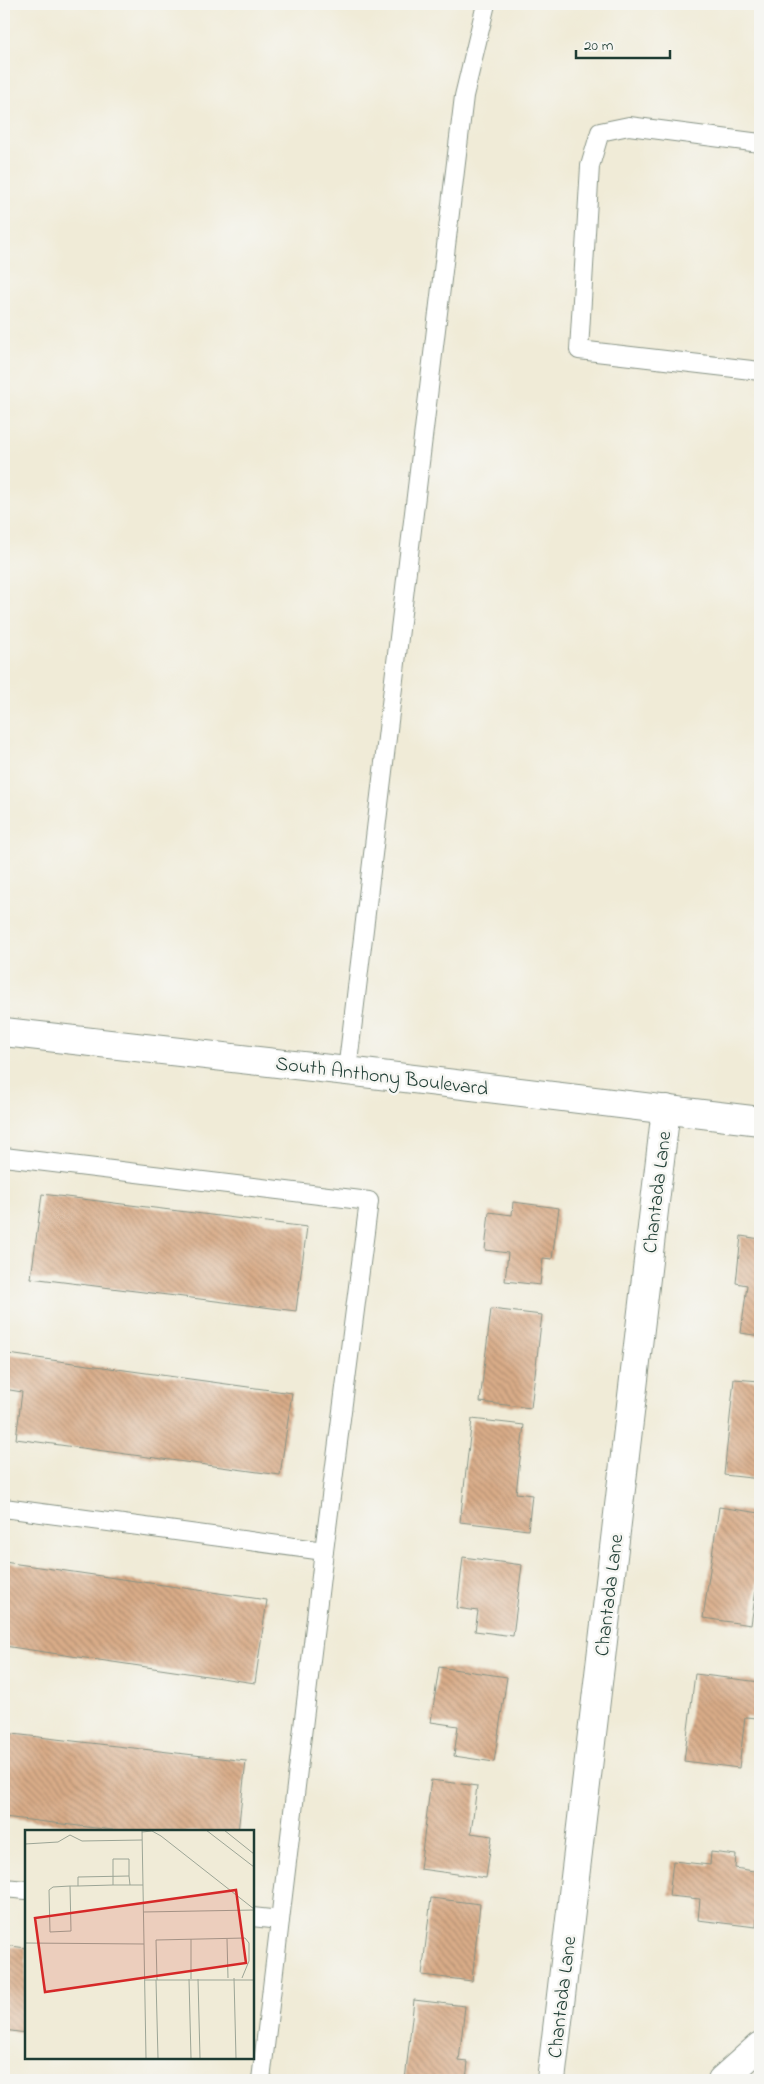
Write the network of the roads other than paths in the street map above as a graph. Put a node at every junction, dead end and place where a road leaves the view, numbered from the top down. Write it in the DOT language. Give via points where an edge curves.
graph roads {
  1 [pos="486,4"];
  2 [pos="760,143"];
  3 [pos="760,371"];
  4 [pos="4,1032"];
  5 [pos="347,1071"];
  6 [pos="666,1109"];
  7 [pos="760,1121"];
  8 [pos="4,1157"];
  9 [pos="4,1508"];
  10 [pos="324,1551"];
  11 [pos="4,1888"];
  12 [pos="25,1890"];
  13 [pos="254,1917"];
  14 [pos="280,1920"];
  15 [pos="760,2046"];
  16 [pos="261,2080"];
  17 [pos="550,2080"];
  18 [pos="722,2080"];
  1 -- 5 [label="lane" via="464,96"];
  2 -- 3 [label="lane" via="629,126 600,132 590,166 579,350"];
  4 -- 5 [label="street, South Anthony Boulevard"];
  5 -- 6 [label="street, South Anthony Boulevard"];
  6 -- 7 [label="street, South Anthony Boulevard"];
  6 -- 17 [label="street, Chantada Lane"];
  8 -- 10 [label="lane" via="369,1201"];
  9 -- 10 [label="lane"];
  10 -- 14 [label="lane"];
  11 -- 12 [label="lane"];
  13 -- 14 [label="lane"];
  14 -- 16 [label="lane"];
  15 -- 18 [label="street"];
}
